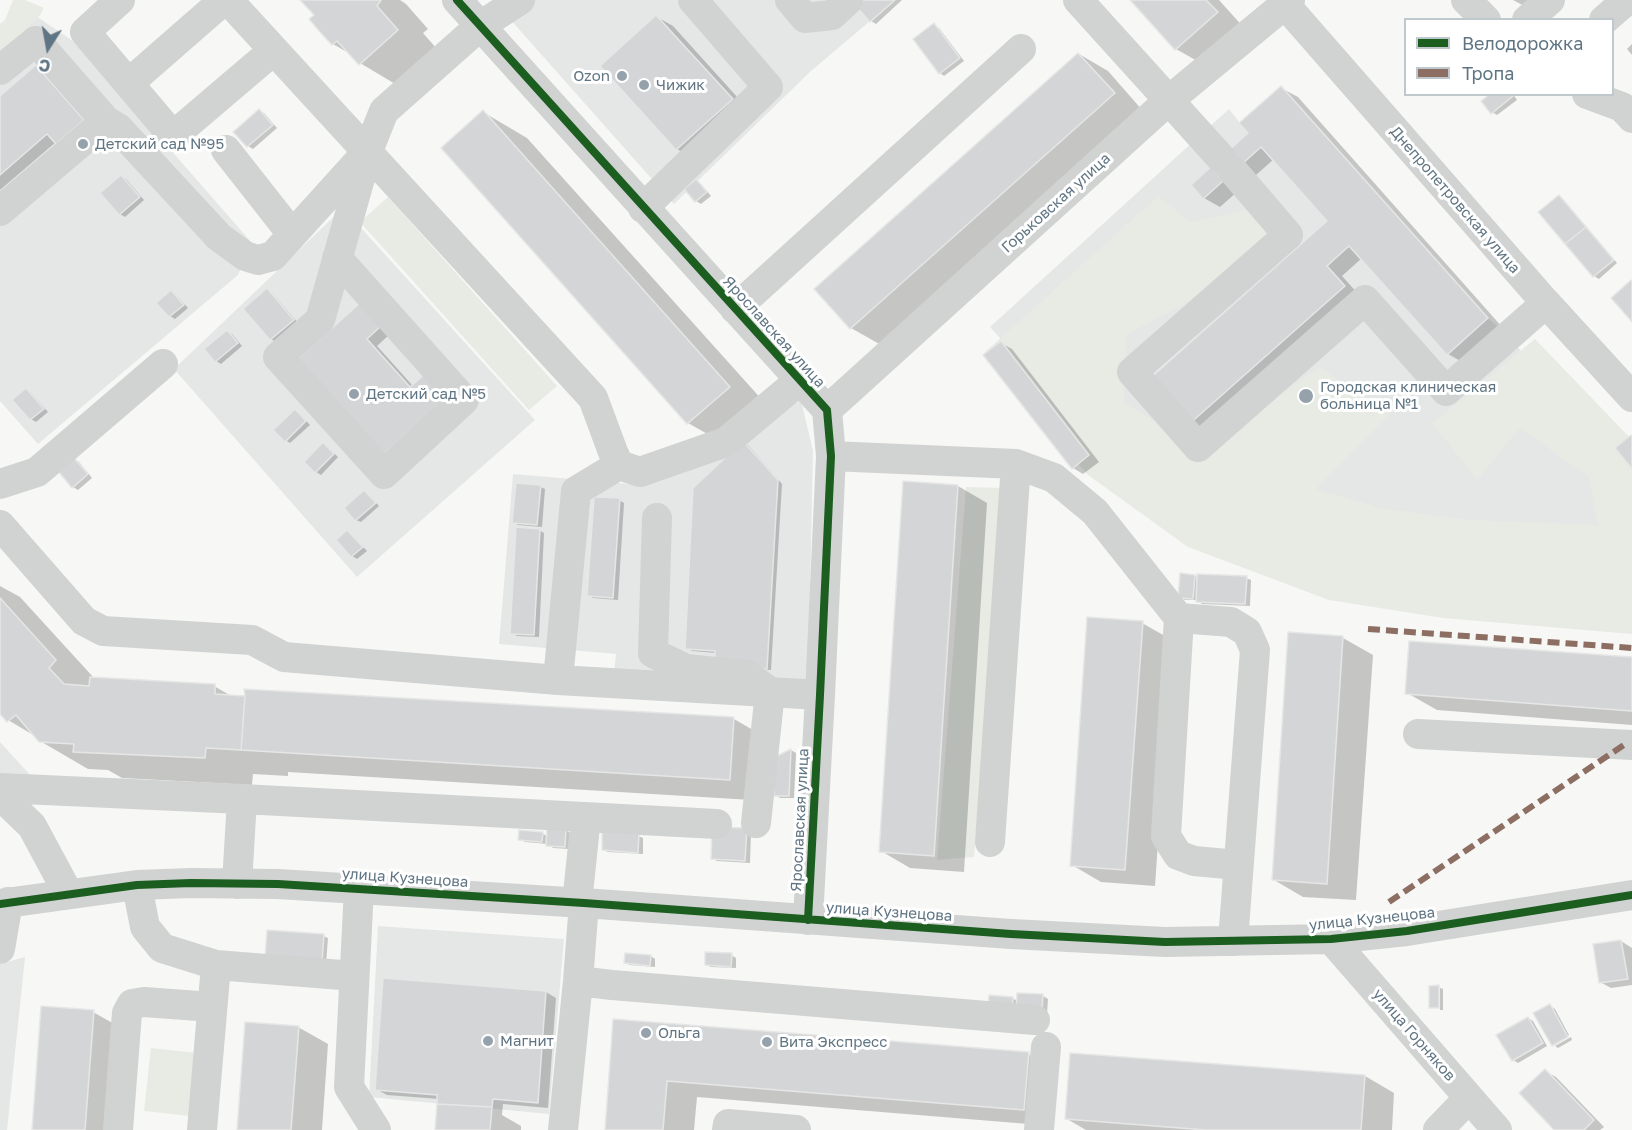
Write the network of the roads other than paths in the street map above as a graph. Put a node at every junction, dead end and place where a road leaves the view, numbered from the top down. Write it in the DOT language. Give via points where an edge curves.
graph roads {
  1 [pos="120,0"];
  2 [pos="226,0"];
  3 [pos="457,0"];
  4 [pos="520,0"];
  5 [pos="693,0"];
  6 [pos="790,0"];
  7 [pos="848,0"];
  8 [pos="1078,0"];
  9 [pos="1466,0"];
  10 [pos="1550,0"];
  11 [pos="1627,0"];
  12 [pos="1285,1"];
  13 [pos="1484,18"];
  14 [pos="1529,18"];
  15 [pos="1606,18"];
  16 [pos="480,26"];
  17 [pos="1021,49"];
  18 [pos="274,50"];
  19 [pos="0,70"];
  20 [pos="129,83"];
  21 [pos="1592,96"];
  22 [pos="1168,101"];
  23 [pos="1632,118"];
  24 [pos="106,121"];
  25 [pos="226,150"];
  26 [pos="368,151"];
  27 [pos="643,208"];
  28 [pos="0,211"];
  29 [pos="292,234"];
  30 [pos="337,258"];
  31 [pos="1546,303"];
  32 [pos="735,309"];
  33 [pos="163,364"];
  34 [pos="800,380"];
  35 [pos="1632,397"];
  36 [pos="827,410"];
  37 [pos="831,456"];
  38 [pos="1016,464"];
  39 [pos="619,465"];
  40 [pos="0,484"];
  41 [pos="657,518"];
  42 [pos="0,525"];
  43 [pos="1179,618"];
  44 [pos="558,680"];
  45 [pos="770,692"];
  46 [pos="820,695"];
  47 [pos="1418,734"];
  48 [pos="1632,745"];
  49 [pos="0,788"];
  50 [pos="0,795"];
  51 [pos="242,799"];
  52 [pos="586,817"];
  53 [pos="756,823"];
  54 [pos="717,824"];
  55 [pos="990,842"];
  56 [pos="1238,865"];
  57 [pos="237,884"];
  58 [pos="137,885"];
  59 [pos="359,888"];
  60 [pos="68,893"];
  61 [pos="1632,895"];
  62 [pos="4,903"];
  63 [pos="581,903"];
  64 [pos="808,920"];
  65 [pos="1331,939"];
  66 [pos="1233,941"];
  67 [pos="0,949"];
  68 [pos="216,965"];
  69 [pos="354,976"];
  70 [pos="578,981"];
  71 [pos="212,1007"];
  72 [pos="1469,1098"];
  73 [pos="118,1130"];
  74 [pos="202,1130"];
  75 [pos="375,1130"];
  76 [pos="563,1130"];
  77 [pos="727,1130"];
  78 [pos="795,1130"];
  79 [pos="1039,1130"];
  80 [pos="1438,1130"];
  81 [pos="1497,1130"];
  1 -- 20 [label="street" via="85,32"];
  2 -- 18 [label="street"];
  2 -- 20 [label="street"];
  3 -- 16 [label="street, Ярославская улица"];
  4 -- 16 [label="street"];
  5 -- 27 [label="street" via="768,87"];
  6 -- 7 [label="street" via="805,18 832,15"];
  8 -- 22 [label="street"];
  9 -- 13 [label="street"];
  10 -- 14 [label="street"];
  11 -- 15 [label="street"];
  12 -- 22 [label="street, Горьковская улица"];
  12 -- 31 [label="street, Днепропетровская улица"];
  16 -- 26 [label="street" via="384,111"];
  16 -- 27 [label="street, Ярославская улица"];
  17 -- 32 [label="street"];
  18 -- 20 [label="street" via="173,136"];
  18 -- 26 [label="street"];
  19 -- 24 [label="street" via="36,41"];
  21 -- 23 [label="street" via="1622,107"];
  22 -- 31 [label="street" via="1288,235 1132,372 1198,447 1365,300 1446,391"];
  22 -- 36 [label="street, Горьковская улица"];
  24 -- 28 [label="street"];
  24 -- 29 [label="street" via="118,128 219,237 245,256 258,260 273,256"];
  25 -- 29 [label="street"];
  26 -- 29 [label="street"];
  26 -- 30 [label="street"];
  26 -- 39 [label="street" via="593,398"];
  27 -- 32 [label="street, Ярославская улица"];
  30 -- 30 [label="street" via="320,320 278,357 384,474 464,400"];
  31 -- 35 [label="street, Днепропетровская улица"];
  32 -- 34 [label="street, Ярославская улица"];
  33 -- 40 [label="street" via="37,472"];
  34 -- 36 [label="street, Ярославская улица"];
  34 -- 39 [label="street" via="726,442 640,472"];
  36 -- 37 [label="street, Ярославская улица"];
  37 -- 38 [label="street"];
  37 -- 46 [label="street, Ярославская улица"];
  38 -- 43 [label="street" via="1054,478 1095,512"];
  38 -- 55 [label="street"];
  39 -- 44 [label="street" via="576,491"];
  41 -- 45 [label="street" via="653,653 686,669 747,675"];
  42 -- 44 [label="street" via="84,621 103,631 252,640 284,657"];
  43 -- 56 [label="street" via="1166,836 1178,855 1194,861"];
  43 -- 56 [label="street" via="1231,622 1247,632 1256,650"];
  44 -- 45 [label="street"];
  45 -- 46 [label="street"];
  45 -- 53 [label="street"];
  46 -- 64 [label="street, Ярославская улица"];
  47 -- 48 [label="street"];
  49 -- 51 [label="street"];
  50 -- 60 [label="street" via="32,826"];
  51 -- 52 [label="street"];
  51 -- 57 [label="street"];
  52 -- 54 [label="street"];
  52 -- 63 [label="street"];
  56 -- 66 [label="street"];
  57 -- 58 [label="street, улица Кузнецова"];
  57 -- 59 [label="street, улица Кузнецова"];
  58 -- 60 [label="street, улица Кузнецова"];
  58 -- 68 [label="street" via="145,927 162,948"];
  59 -- 63 [label="street, улица Кузнецова"];
  59 -- 69 [label="street"];
  60 -- 62 [label="street, улица Кузнецова"];
  61 -- 65 [label="street, улица Кузнецова" via="1407,931"];
  62 -- 67 [label="street"];
  63 -- 64 [label="street, улица Кузнецова"];
  63 -- 70 [label="street"];
  64 -- 66 [label="street, улица Кузнецова" via="1165,942"];
  65 -- 66 [label="street, улица Кузнецова"];
  65 -- 72 [label="street, улица Горняков"];
  68 -- 69 [label="street"];
  68 -- 71 [label="street"];
  69 -- 75 [label="street" via="349,1087"];
  70 -- 76 [label="street"];
  70 -- 79 [label="street" via="831,1004 1041,1034"];
  71 -- 73 [label="street" via="144,1002 132,1005 127,1013"];
  71 -- 74 [label="street"];
  72 -- 80 [label="street"];
  72 -- 81 [label="street, улица Горняков"];
  77 -- 78 [label="street" via="728,1124"];
}
